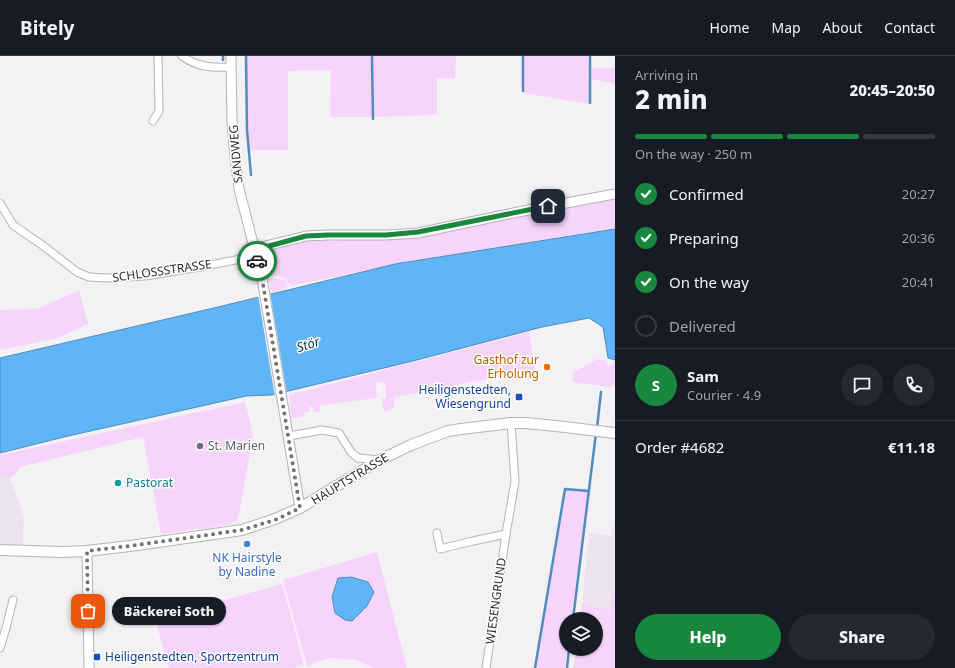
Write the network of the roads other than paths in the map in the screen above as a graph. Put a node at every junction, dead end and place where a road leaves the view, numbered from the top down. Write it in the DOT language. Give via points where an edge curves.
graph roads {
  1 [pos="158,56"];
  2 [pos="182,56"];
  3 [pos="231,56"];
  4 [pos="231,68"];
  5 [pos="153,122"];
  6 [pos="615,194"];
  7 [pos="0,203"];
  8 [pos="255,253"];
  9 [pos="511,423"];
  10 [pos="615,433"];
  11 [pos="289,436"];
  12 [pos="380,460"];
  13 [pos="300,508"];
  14 [pos="436,533"];
  15 [pos="506,534"];
  16 [pos="0,550"];
  17 [pos="87,551"];
  18 [pos="13,600"];
  19 [pos="0,648"];
  20 [pos="89,668"];
  21 [pos="486,668"];
  1 -- 5 [label="street" via="159,111"];
  2 -- 4 [label="street" via="200,65"];
  3 -- 4 [label="street, SANDWEG"];
  4 -- 8 [label="street, SANDWEG" via="234,147 239,189"];
  6 -- 8 [label="street" via="418,232 306,236"];
  7 -- 8 [label="street, SCHLOSSSTRASSE" via="13,225 77,272 89,276 145,276 200,267"];
  8 -- 11 [label="street, SANDWEG" via="263,283"];
  9 -- 10 [label="main road, HAUPTSTRASSE"];
  9 -- 12 [label="main road, HAUPTSTRASSE" via="448,431"];
  9 -- 15 [label="street, WIESENGRUND" via="514,481"];
  11 -- 12 [label="street" via="322,430 339,433 358,458"];
  11 -- 13 [label="street, SANDWEG"];
  12 -- 13 [label="main road, HAUPTSTRASSE"];
  13 -- 17 [label="main road, HAUPTSTRASSE" via="275,520 242,530"];
  14 -- 15 [label="street" via="440,549"];
  15 -- 21 [label="street, WIESENGRUND"];
  16 -- 17 [label="main road, HAUPTSTRASSE"];
  17 -- 20 [label="street"];
  18 -- 19 [label="street"];
}
